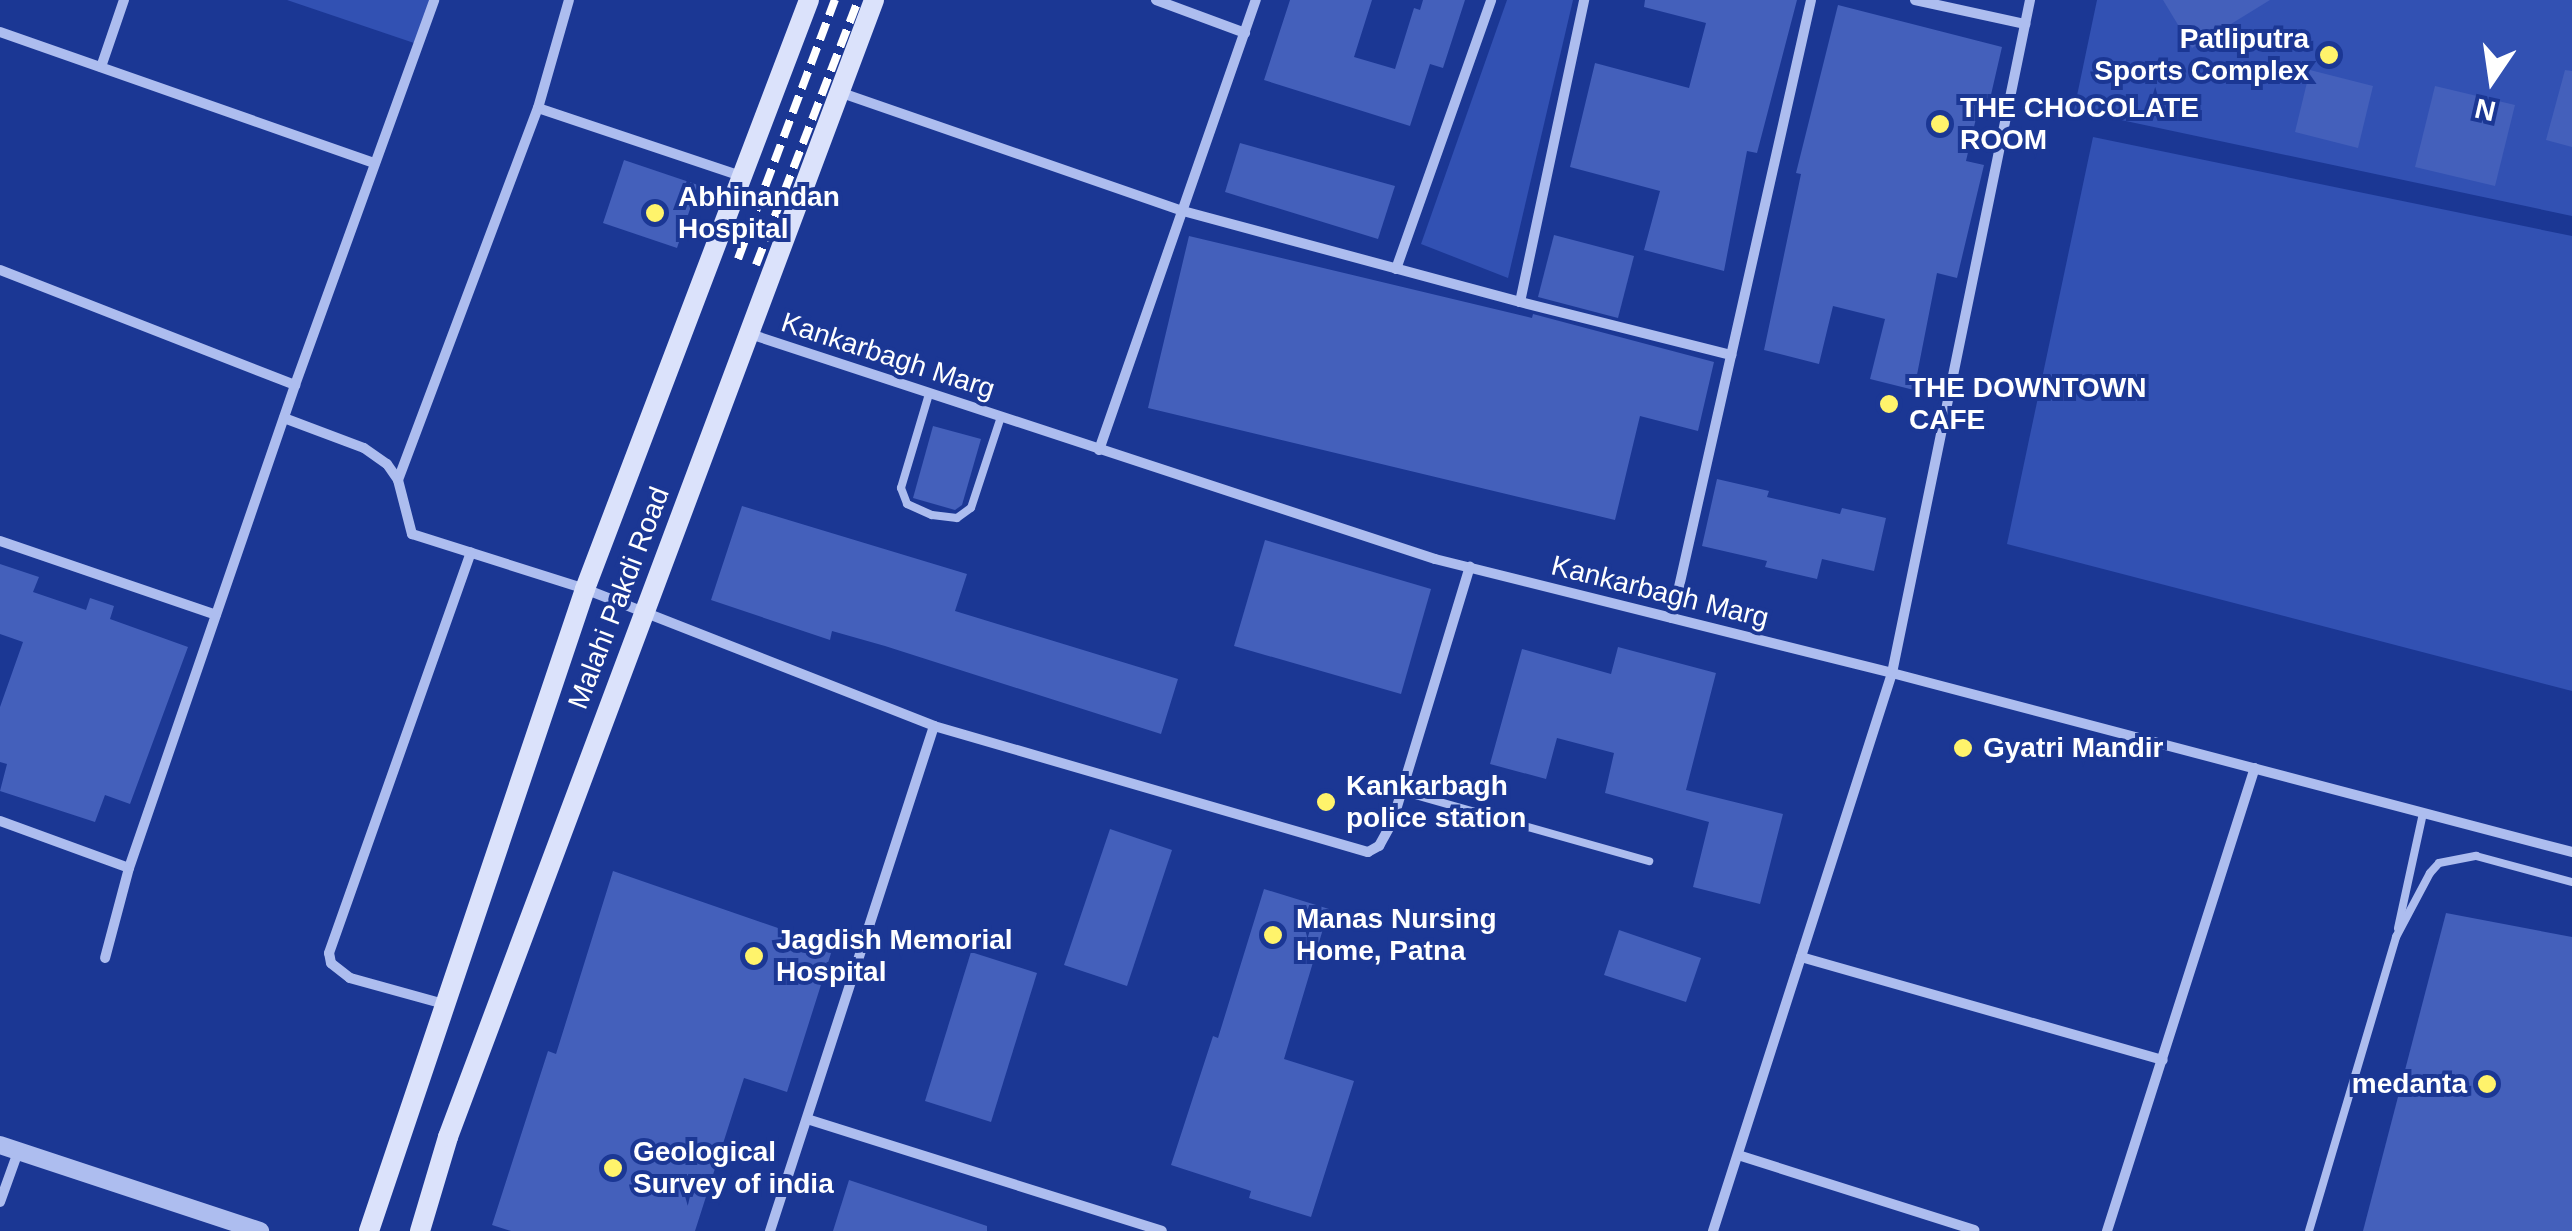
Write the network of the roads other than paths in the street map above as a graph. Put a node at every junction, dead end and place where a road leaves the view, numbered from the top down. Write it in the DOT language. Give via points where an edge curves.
graph roads {
  1 [pos="124,0"];
  2 [pos="434,0"];
  3 [pos="569,0"];
  4 [pos="809,0"];
  5 [pos="874,0"];
  6 [pos="1156,0"];
  7 [pos="1256,0"];
  8 [pos="1491,0"];
  9 [pos="1584,0"];
  10 [pos="1811,0"];
  11 [pos="1915,0"];
  12 [pos="2030,0"];
  13 [pos="2025,24"];
  14 [pos="0,32"];
  15 [pos="1245,33"];
  16 [pos="101,68"];
  17 [pos="838,92"];
  18 [pos="538,108"];
  19 [pos="375,163"];
  20 [pos="744,177"];
  21 [pos="1183,211"];
  22 [pos="1396,268"];
  23 [pos="0,270"];
  24 [pos="1520,302"];
  25 [pos="750,334"];
  26 [pos="1732,355"];
  27 [pos="295,385"];
  28 [pos="928,394"];
  29 [pos="284,418"];
  30 [pos="1001,418"];
  31 [pos="1099,450"];
  32 [pos="398,480"];
  33 [pos="0,541"];
  34 [pos="471,552"];
  35 [pos="1470,567"];
  36 [pos="586,589"];
  37 [pos="642,613"];
  38 [pos="216,615"];
  39 [pos="1672,618"];
  40 [pos="1892,673"];
  41 [pos="934,726"];
  42 [pos="2255,768"];
  43 [pos="1401,792"];
  44 [pos="2423,813"];
  45 [pos="0,821"];
  46 [pos="2572,852"];
  47 [pos="1649,861"];
  48 [pos="129,868"];
  49 [pos="2572,882"];
  50 [pos="2396,937"];
  51 [pos="1801,957"];
  52 [pos="105,958"];
  53 [pos="444,1004"];
  54 [pos="2163,1060"];
  55 [pos="806,1119"];
  56 [pos="9,1148"];
  57 [pos="1738,1155"];
  58 [pos="0,1202"];
  59 [pos="422,1225"];
  60 [pos="1974,1230"];
  61 [pos="260,1231"];
  62 [pos="369,1231"];
  63 [pos="770,1231"];
  64 [pos="1162,1231"];
  65 [pos="1714,1231"];
  66 [pos="2106,1231"];
  67 [pos="2309,1231"];
  1 -- 16 [label="street"];
  2 -- 19 [label="street"];
  3 -- 18 [label="street"];
  4 -- 20 [label="main road"];
  5 -- 17 [label="main road, Malahi Pakdi Road"];
  6 -- 15 [label="street"];
  7 -- 15 [label="street"];
  8 -- 22 [label="street"];
  9 -- 24 [label="street"];
  10 -- 26 [label="street"];
  11 -- 13 [label="street"];
  12 -- 13 [label="street"];
  13 -- 40 [label="street"];
  14 -- 16 [label="street"];
  15 -- 21 [label="street"];
  16 -- 19 [label="street"];
  17 -- 21 [label="street"];
  17 -- 25 [label="main road, Malahi Pakdi Road"];
  18 -- 20 [label="street"];
  18 -- 32 [label="street"];
  19 -- 27 [label="street"];
  20 -- 36 [label="main road"];
  21 -- 22 [label="street"];
  21 -- 31 [label="street"];
  22 -- 24 [label="street"];
  23 -- 27 [label="street"];
  24 -- 26 [label="street"];
  25 -- 28 [label="street, Kankarbagh Marg"];
  25 -- 37 [label="main road, Malahi Pakdi Road"];
  26 -- 39 [label="street"];
  27 -- 29 [label="street"];
  28 -- 30 [label="street, Kankarbagh Marg"];
  28 -- 30 [label="lane" via="900,488 907,504 932,515 956,518 971,508"];
  29 -- 32 [label="street" via="364,448"];
  29 -- 38 [label="street"];
  30 -- 31 [label="street, Kankarbagh Marg"];
  31 -- 35 [label="street, Kankarbagh Marg"];
  32 -- 34 [label="street" via="410,533"];
  33 -- 38 [label="street"];
  34 -- 36 [label="street"];
  34 -- 53 [label="street" via="329,953 350,978"];
  35 -- 39 [label="street, Kankarbagh Marg"];
  35 -- 43 [label="street"];
  36 -- 37 [label="street"];
  36 -- 53 [label="main road"];
  37 -- 41 [label="street"];
  37 -- 59 [label="main road, Malahi Pakdi Road" via="448,1136"];
  38 -- 48 [label="street"];
  39 -- 40 [label="street, Kankarbagh Marg"];
  40 -- 42 [label="street, Kankarbagh Marg"];
  40 -- 51 [label="street"];
  41 -- 43 [label="street" via="1368,852 1386,838"];
  41 -- 55 [label="street"];
  42 -- 44 [label="street, Kankarbagh Marg"];
  42 -- 54 [label="street"];
  43 -- 47 [label="lane"];
  44 -- 46 [label="street, Kankarbagh Marg"];
  44 -- 50 [label="lane"];
  45 -- 48 [label="street"];
  48 -- 52 [label="street"];
  49 -- 50 [label="lane" via="2476,856 2454,858 2430,872"];
  50 -- 67 [label="lane"];
  51 -- 54 [label="street"];
  51 -- 57 [label="street"];
  53 -- 62 [label="main road"];
  54 -- 66 [label="street"];
  55 -- 63 [label="street"];
  55 -- 64 [label="street"];
  56 -- 58 [label="street"];
  56 -- 61 [label="street"];
  57 -- 60 [label="street"];
  57 -- 65 [label="street"];
}
